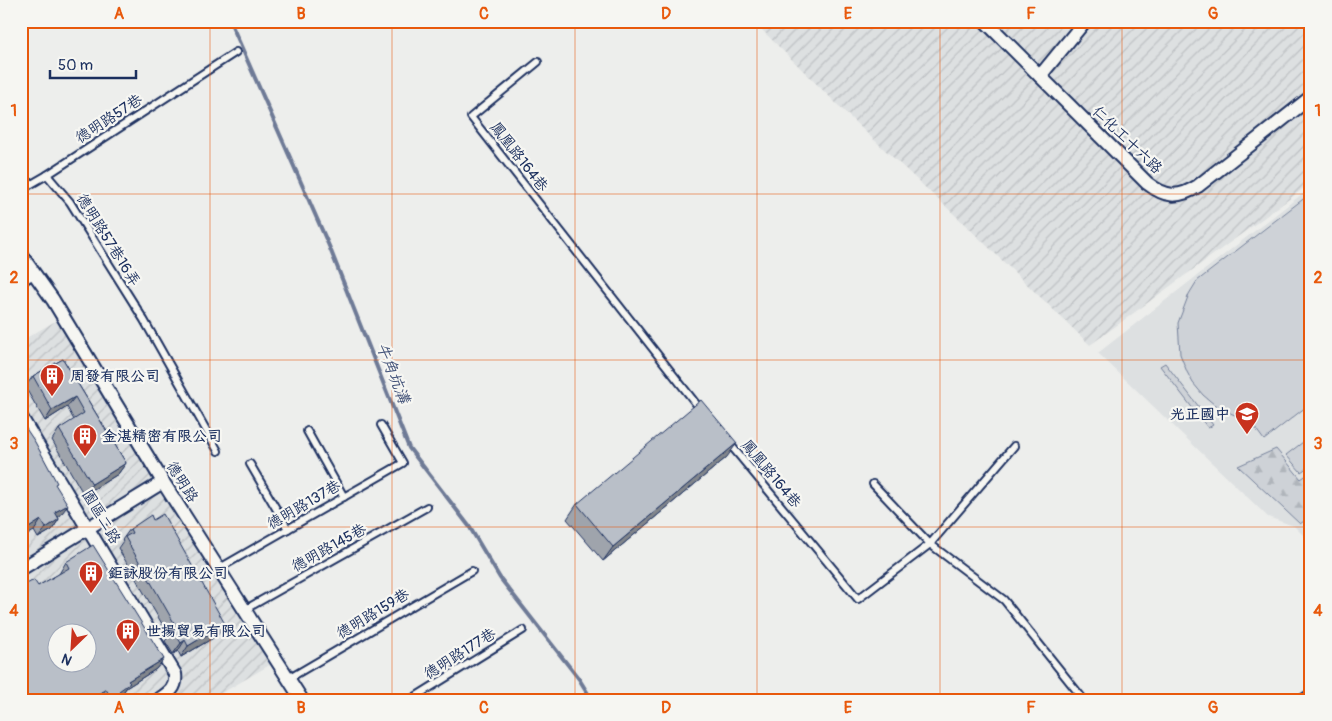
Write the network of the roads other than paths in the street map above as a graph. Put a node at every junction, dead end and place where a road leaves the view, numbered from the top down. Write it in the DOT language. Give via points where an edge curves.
graph roads {
  1 [pos="985,21"];
  2 [pos="1085,21"];
  3 [pos="236,52"];
  4 [pos="538,62"];
  5 [pos="1040,76"];
  6 [pos="1311,97"];
  7 [pos="47,175"];
  8 [pos="21,190"];
  9 [pos="21,255"];
  10 [pos="35,274"];
  11 [pos="21,283"];
  12 [pos="706,416"];
  13 [pos="21,417"];
  14 [pos="381,425"];
  15 [pos="307,431"];
  16 [pos="725,439"];
  17 [pos="1014,446"];
  18 [pos="218,451"];
  19 [pos="250,464"];
  20 [pos="163,482"];
  21 [pos="874,484"];
  22 [pos="344,497"];
  23 [pos="427,507"];
  24 [pos="88,528"];
  25 [pos="288,529"];
  26 [pos="930,544"];
  27 [pos="21,568"];
  28 [pos="218,569"];
  29 [pos="472,571"];
  30 [pos="244,610"];
  31 [pos="523,630"];
  32 [pos="288,680"];
  33 [pos="1311,696"];
  34 [pos="158,700"];
  35 [pos="302,700"];
  36 [pos="410,700"];
  37 [pos="1084,700"];
  38 [pos="1305,700"];
  1 -- 5 [label="street, 仁化工十六路"];
  2 -- 5 [label="street"];
  3 -- 7 [label="lane, 德明路57巷"];
  4 -- 12 [label="lane, 鳳凰路164巷" via="472,117"];
  5 -- 6 [label="street, 仁化工十六路" via="1147,183 1170,195 1183,194 1198,186"];
  7 -- 8 [label="lane, 德明路57巷"];
  7 -- 18 [label="lane, 德明路57巷16弄" via="70,202 144,320"];
  9 -- 10 [label="street, 德明路"];
  10 -- 11 [label="lane"];
  10 -- 20 [label="street, 德明路"];
  13 -- 24 [label="street, 園區二路"];
  14 -- 22 [label="lane, 德明路137巷" via="403,463"];
  15 -- 22 [label="lane"];
  16 -- 26 [label="lane, 鳳凰路164巷" via="858,599"];
  17 -- 26 [label="lane"];
  19 -- 25 [label="lane"];
  20 -- 24 [label="street"];
  20 -- 28 [label="street, 德明路"];
  21 -- 26 [label="lane"];
  22 -- 25 [label="lane, 德明路137巷"];
  23 -- 30 [label="lane, 德明路145巷"];
  24 -- 27 [label="street"];
  24 -- 34 [label="street, 園區二路" via="175,674 174,688"];
  25 -- 28 [label="lane, 德明路137巷"];
  26 -- 37 [label="lane" via="1004,600"];
  28 -- 30 [label="street, 德明路"];
  29 -- 32 [label="lane, 德明路159巷"];
  30 -- 32 [label="street, 德明路"];
  31 -- 36 [label="lane, 德明路177巷"];
  32 -- 35 [label="street, 德明路"];
  33 -- 38 [label="street"];
}
